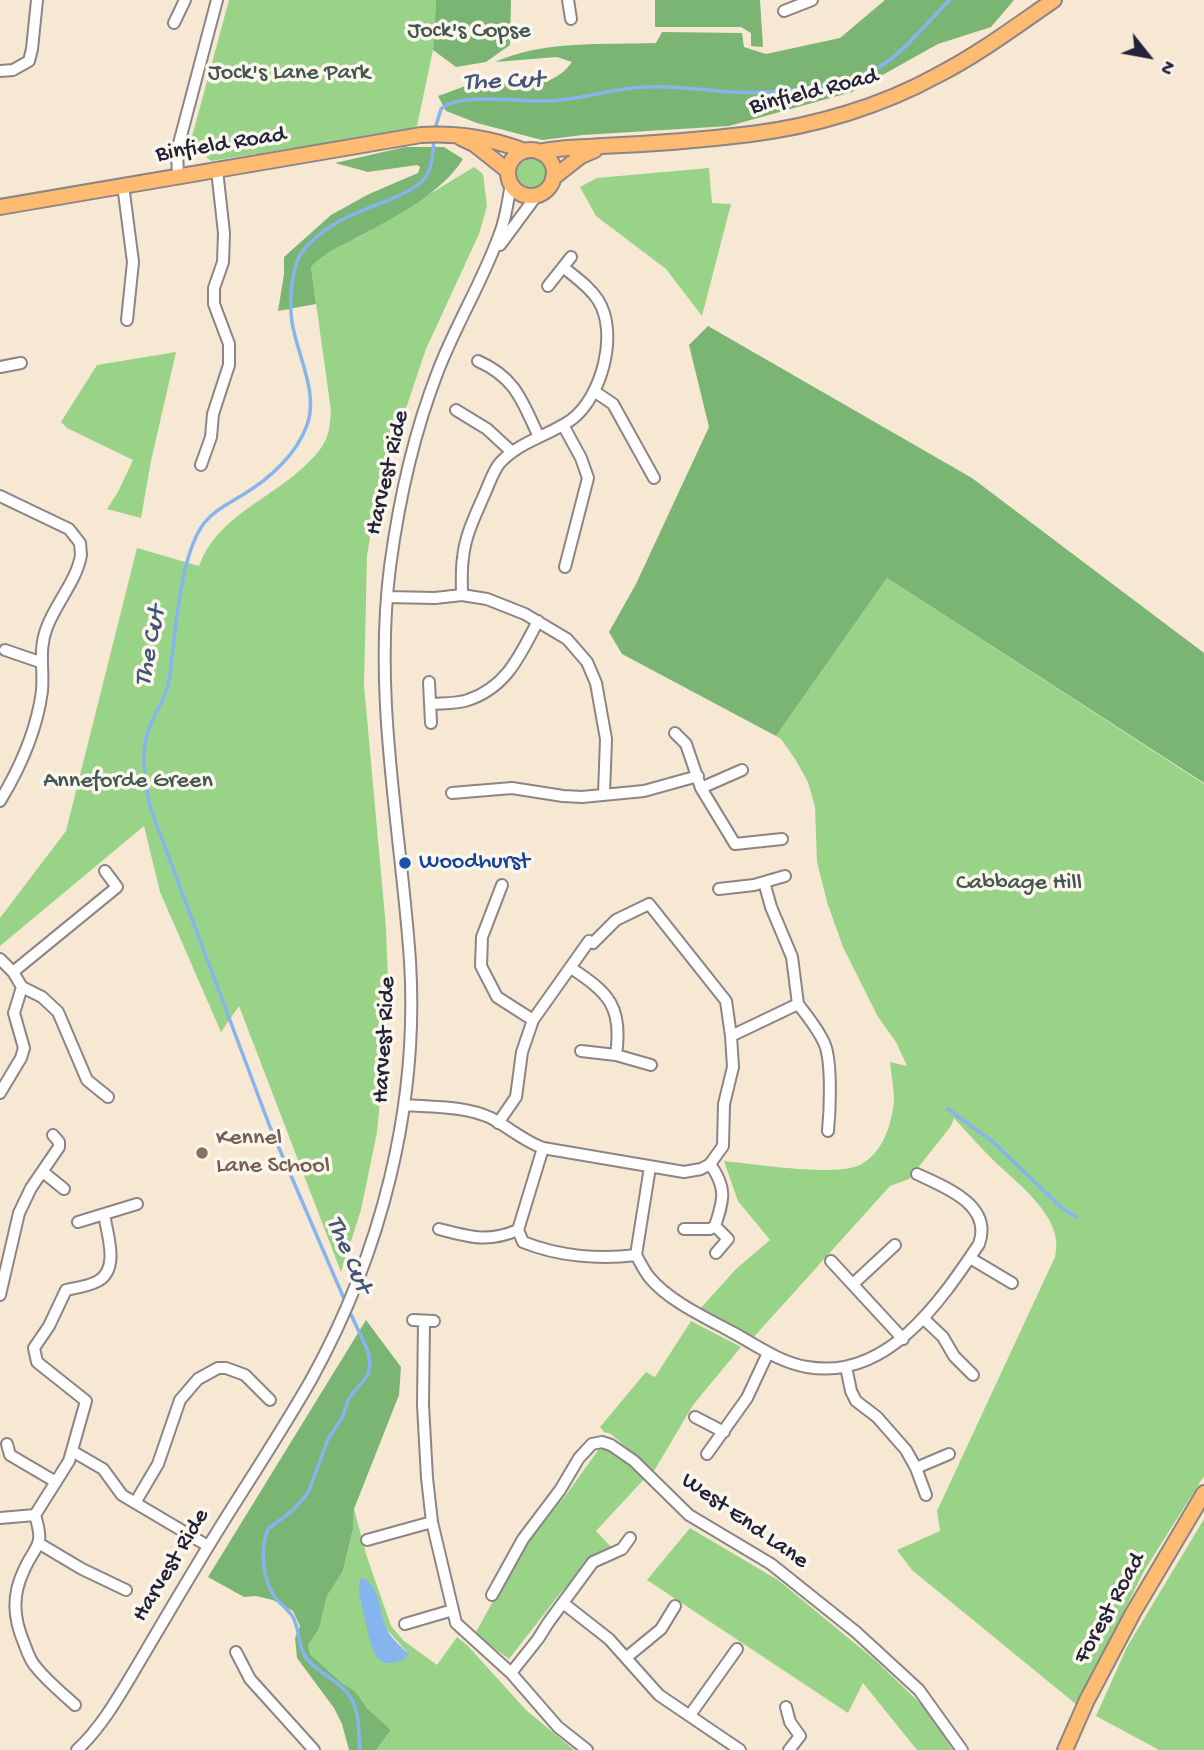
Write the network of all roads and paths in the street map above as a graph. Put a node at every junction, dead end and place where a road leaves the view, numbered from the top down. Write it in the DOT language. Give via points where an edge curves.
graph roads {
  1 [pos="37,0"];
  2 [pos="185,0"];
  3 [pos="217,0"];
  4 [pos="568,0"];
  5 [pos="812,0"];
  6 [pos="1034,0"];
  7 [pos="1054,0"];
  8 [pos="784,12"];
  9 [pos="571,19"];
  10 [pos="174,23"];
  11 [pos="1017,25"];
  12 [pos="0,71"];
  13 [pos="449,133"];
  14 [pos="603,146"];
  15 [pos="532,151"];
  16 [pos="217,170"];
  17 [pos="178,176"];
  18 [pos="510,178"];
  19 [pos="553,178"];
  20 [pos="123,185"];
  21 [pos="537,195"];
  22 [pos="0,207"];
  23 [pos="571,257"];
  24 [pos="563,267"];
  25 [pos="484,270"];
  26 [pos="548,286"];
  27 [pos="127,320"];
  28 [pos="478,360"];
  29 [pos="21,363"];
  30 [pos="0,367"];
  31 [pos="594,391"];
  32 [pos="456,410"];
  33 [pos="563,425"];
  34 [pos="539,437"];
  35 [pos="512,452"];
  36 [pos="201,465"];
  37 [pos="654,478"];
  38 [pos="0,496"];
  39 [pos="565,566"];
  40 [pos="461,595"];
  41 [pos="387,597"];
  42 [pos="538,621"];
  43 [pos="5,650"];
  44 [pos="40,662"];
  45 [pos="429,682"];
  46 [pos="430,705"];
  47 [pos="431,723"];
  48 [pos="675,733"];
  49 [pos="743,770"];
  50 [pos="699,782"];
  51 [pos="452,793"];
  52 [pos="604,794"];
  53 [pos="0,801"];
  54 [pos="782,839"];
  55 [pos="105,871"];
  56 [pos="785,876"];
  57 [pos="764,882"];
  58 [pos="502,885"];
  59 [pos="719,889"];
  60 [pos="0,959"];
  61 [pos="571,968"];
  62 [pos="13,972"];
  63 [pos="22,987"];
  64 [pos="798,1003"];
  65 [pos="533,1020"];
  66 [pos="731,1036"];
  67 [pos="581,1051"];
  68 [pos="616,1055"];
  69 [pos="651,1065"];
  70 [pos="0,1093"];
  71 [pos="108,1097"];
  72 [pos="405,1105"];
  73 [pos="498,1123"];
  74 [pos="828,1131"];
  75 [pos="53,1135"];
  76 [pos="543,1148"];
  77 [pos="710,1164"];
  78 [pos="650,1167"];
  79 [pos="43,1171"];
  80 [pos="917,1174"];
  81 [pos="64,1189"];
  82 [pos="137,1204"];
  83 [pos="104,1214"];
  84 [pos="78,1222"];
  85 [pos="715,1226"];
  86 [pos="439,1228"];
  87 [pos="518,1230"];
  88 [pos="684,1230"];
  89 [pos="895,1245"];
  90 [pos="716,1252"];
  91 [pos="636,1255"];
  92 [pos="970,1258"];
  93 [pos="831,1261"];
  94 [pos="1012,1283"];
  95 [pos="853,1284"];
  96 [pos="0,1295"];
  97 [pos="923,1318"];
  98 [pos="424,1321"];
  99 [pos="903,1339"];
  100 [pos="768,1353"];
  101 [pos="846,1367"];
  102 [pos="973,1374"];
  103 [pos="270,1400"];
  104 [pos="695,1417"];
  105 [pos="724,1432"];
  106 [pos="7,1444"];
  107 [pos="72,1451"];
  108 [pos="707,1454"];
  109 [pos="949,1454"];
  110 [pos="916,1468"];
  111 [pos="56,1482"];
  112 [pos="1204,1493"];
  113 [pos="926,1495"];
  114 [pos="135,1503"];
  115 [pos="35,1515"];
  116 [pos="0,1518"];
  117 [pos="432,1522"];
  118 [pos="630,1538"];
  119 [pos="367,1540"];
  120 [pos="40,1544"];
  121 [pos="208,1546"];
  122 [pos="126,1590"];
  123 [pos="492,1595"];
  124 [pos="563,1603"];
  125 [pos="675,1606"];
  126 [pos="453,1611"];
  127 [pos="405,1624"];
  128 [pos="737,1649"];
  129 [pos="236,1652"];
  130 [pos="627,1657"];
  131 [pos="510,1673"];
  132 [pos="75,1705"];
  133 [pos="786,1707"];
  134 [pos="690,1716"];
  135 [pos="80,1749"];
  136 [pos="314,1750"];
  137 [pos="587,1750"];
  138 [pos="740,1750"];
  139 [pos="789,1750"];
  140 [pos="962,1750"];
  141 [pos="1065,1750"];
  1 -- 12 [label="street" via="29,61"];
  2 -- 10 [label="street"];
  3 -- 17 [label="street" via="177,150"];
  4 -- 9 [label="street"];
  5 -- 8 [label="street"];
  6 -- 11 [label="main road, Binfield Road"];
  7 -- 11 [label="main road, Binfield Road"];
  11 -- 14 [label="main road, Binfield Road" via="936,76 850,111 753,134"];
  13 -- 15 [label="main road, Binfield Road"];
  13 -- 16 [label="main road, Binfield Road"];
  13 -- 18 [label="main road" via="474,144"];
  14 -- 15 [label="main road, Binfield Road"];
  14 -- 19 [label="main road, Binfield Road"];
  15 -- 18 [label="main road" via="513,159"];
  15 -- 19 [label="main road" via="549,159"];
  16 -- 17 [label="main road, Binfield Road"];
  16 -- 36 [label="street" via="224,233 214,304 229,344 229,365"];
  17 -- 20 [label="main road, Binfield Road"];
  18 -- 21 [label="main road" via="522,194"];
  18 -- 25 [label="street, Harvest Ride" via="501,232"];
  19 -- 21 [label="main road" via="548,189"];
  20 -- 22 [label="main road, Binfield Road"];
  20 -- 27 [label="street" via="133,262"];
  21 -- 25 [label="street, Harvest Ride"];
  23 -- 24 [label="street"];
  24 -- 26 [label="street"];
  24 -- 31 [label="street" via="597,298 607,318 607,353"];
  25 -- 41 [label="street, Harvest Ride" via="438,371 416,435 401,495"];
  28 -- 34 [label="street" via="495,368 515,387"];
  29 -- 30 [label="street"];
  31 -- 33 [label="street" via="584,408"];
  31 -- 37 [label="street" via="618,410"];
  32 -- 35 [label="street"];
  33 -- 34 [label="street"];
  33 -- 39 [label="street" via="588,478"];
  34 -- 35 [label="street"];
  35 -- 40 [label="street" via="495,471 470,529"];
  38 -- 44 [label="street" via="69,529 81,549 80,561 46,628"];
  40 -- 41 [label="street"];
  40 -- 42 [label="street" via="497,602"];
  41 -- 72 [label="street, Harvest Ride" via="387,734 411,979"];
  42 -- 46 [label="street" via="511,671 492,688 467,701"];
  42 -- 52 [label="street" via="576,647 593,674 606,738"];
  43 -- 44 [label="street"];
  44 -- 53 [label="street" via="42,687 36,718"];
  45 -- 46 [label="street"];
  46 -- 47 [label="street"];
  48 -- 50 [label="street" via="686,744"];
  49 -- 50 [label="street"];
  50 -- 52 [label="street"];
  50 -- 54 [label="street" via="734,846"];
  51 -- 52 [label="street" via="512,788 562,796"];
  55 -- 62 [label="street" via="117,887"];
  56 -- 57 [label="street"];
  57 -- 59 [label="street"];
  57 -- 64 [label="street" via="792,957"];
  58 -- 65 [label="street" via="482,937 481,966 497,997"];
  60 -- 62 [label="street"];
  61 -- 65 [label="street"];
  61 -- 66 [label="street" via="589,941 593,943 616,920 649,904 726,1001"];
  61 -- 68 [label="street" via="611,1001 618,1029"];
  62 -- 63 [label="street"];
  63 -- 70 [label="street" via="15,1013 24,1048"];
  63 -- 71 [label="street" via="58,1012 87,1080"];
  64 -- 66 [label="street"];
  64 -- 74 [label="street" via="823,1040 828,1056"];
  65 -- 73 [label="street" via="522,1052 516,1097"];
  66 -- 77 [label="street" via="733,1067 724,1104 723,1146"];
  67 -- 68 [label="street"];
  68 -- 69 [label="street"];
  72 -- 73 [label="street" via="465,1111"];
  72 -- 121 [label="street, Harvest Ride" via="393,1168 349,1301 293,1410"];
  73 -- 76 [label="street"];
  75 -- 79 [label="street" via="59,1147"];
  76 -- 78 [label="street"];
  76 -- 87 [label="street"];
  77 -- 78 [label="street" via="684,1172"];
  77 -- 85 [label="street" via="724,1192"];
  78 -- 91 [label="street"];
  79 -- 81 [label="street"];
  79 -- 96 [label="street" via="19,1213"];
  80 -- 92 [label="street" via="976,1210 983,1232"];
  82 -- 83 [label="street"];
  83 -- 84 [label="street"];
  83 -- 107 [label="street" via="111,1263 104,1277 65,1290 50,1326 34,1348 37,1362 86,1401"];
  85 -- 88 [label="street"];
  85 -- 90 [label="street" via="728,1239"];
  86 -- 87 [label="street" via="480,1239 500,1238"];
  87 -- 91 [label="street" via="523,1242 543,1250 605,1258"];
  89 -- 95 [label="street"];
  91 -- 100 [label="street" via="660,1287 697,1314"];
  92 -- 94 [label="street"];
  92 -- 97 [label="street"];
  93 -- 95 [label="street"];
  95 -- 99 [label="street"];
  97 -- 99 [label="street"];
  97 -- 102 [label="street"];
  98 -- 117 [label="street" via="423,1405"];
  99 -- 101 [label="street" via="865,1362"];
  100 -- 101 [label="street" via="807,1367"];
  100 -- 105 [label="street" via="747,1398"];
  101 -- 110 [label="street" via="856,1401 877,1417"];
  103 -- 114 [label="street" via="245,1376 226,1368 198,1378 180,1400 158,1464"];
  104 -- 105 [label="street"];
  105 -- 108 [label="street"];
  106 -- 111 [label="street" via="9,1455"];
  107 -- 111 [label="street"];
  107 -- 114 [label="street" via="103,1469 122,1495"];
  109 -- 110 [label="street"];
  110 -- 113 [label="street"];
  111 -- 115 [label="street"];
  112 -- 141 [label="main road, Forest Road" via="1133,1613"];
  114 -- 121 [label="street"];
  115 -- 116 [label="street"];
  115 -- 120 [label="street"];
  117 -- 119 [label="street"];
  117 -- 126 [label="street"];
  118 -- 124 [label="street" via="622,1549 593,1562"];
  120 -- 122 [label="street"];
  120 -- 132 [label="street" via="16,1587 18,1628 34,1666"];
  121 -- 135 [label="street, Harvest Ride" via="130,1678"];
  123 -- 140 [label="street, West End Lane" via="523,1539 579,1458 592,1444 602,1442 634,1461 689,1516 771,1564 856,1632 919,1690"];
  124 -- 130 [label="street"];
  124 -- 131 [label="street"];
  125 -- 130 [label="street" via="661,1629"];
  126 -- 127 [label="street"];
  126 -- 131 [label="street" via="462,1630"];
  128 -- 134 [label="street"];
  129 -- 136 [label="street" via="250,1679"];
  130 -- 134 [label="street" via="659,1695"];
  131 -- 137 [label="street" via="558,1727"];
  133 -- 139 [label="street" via="800,1736"];
  134 -- 138 [label="street"];
}
